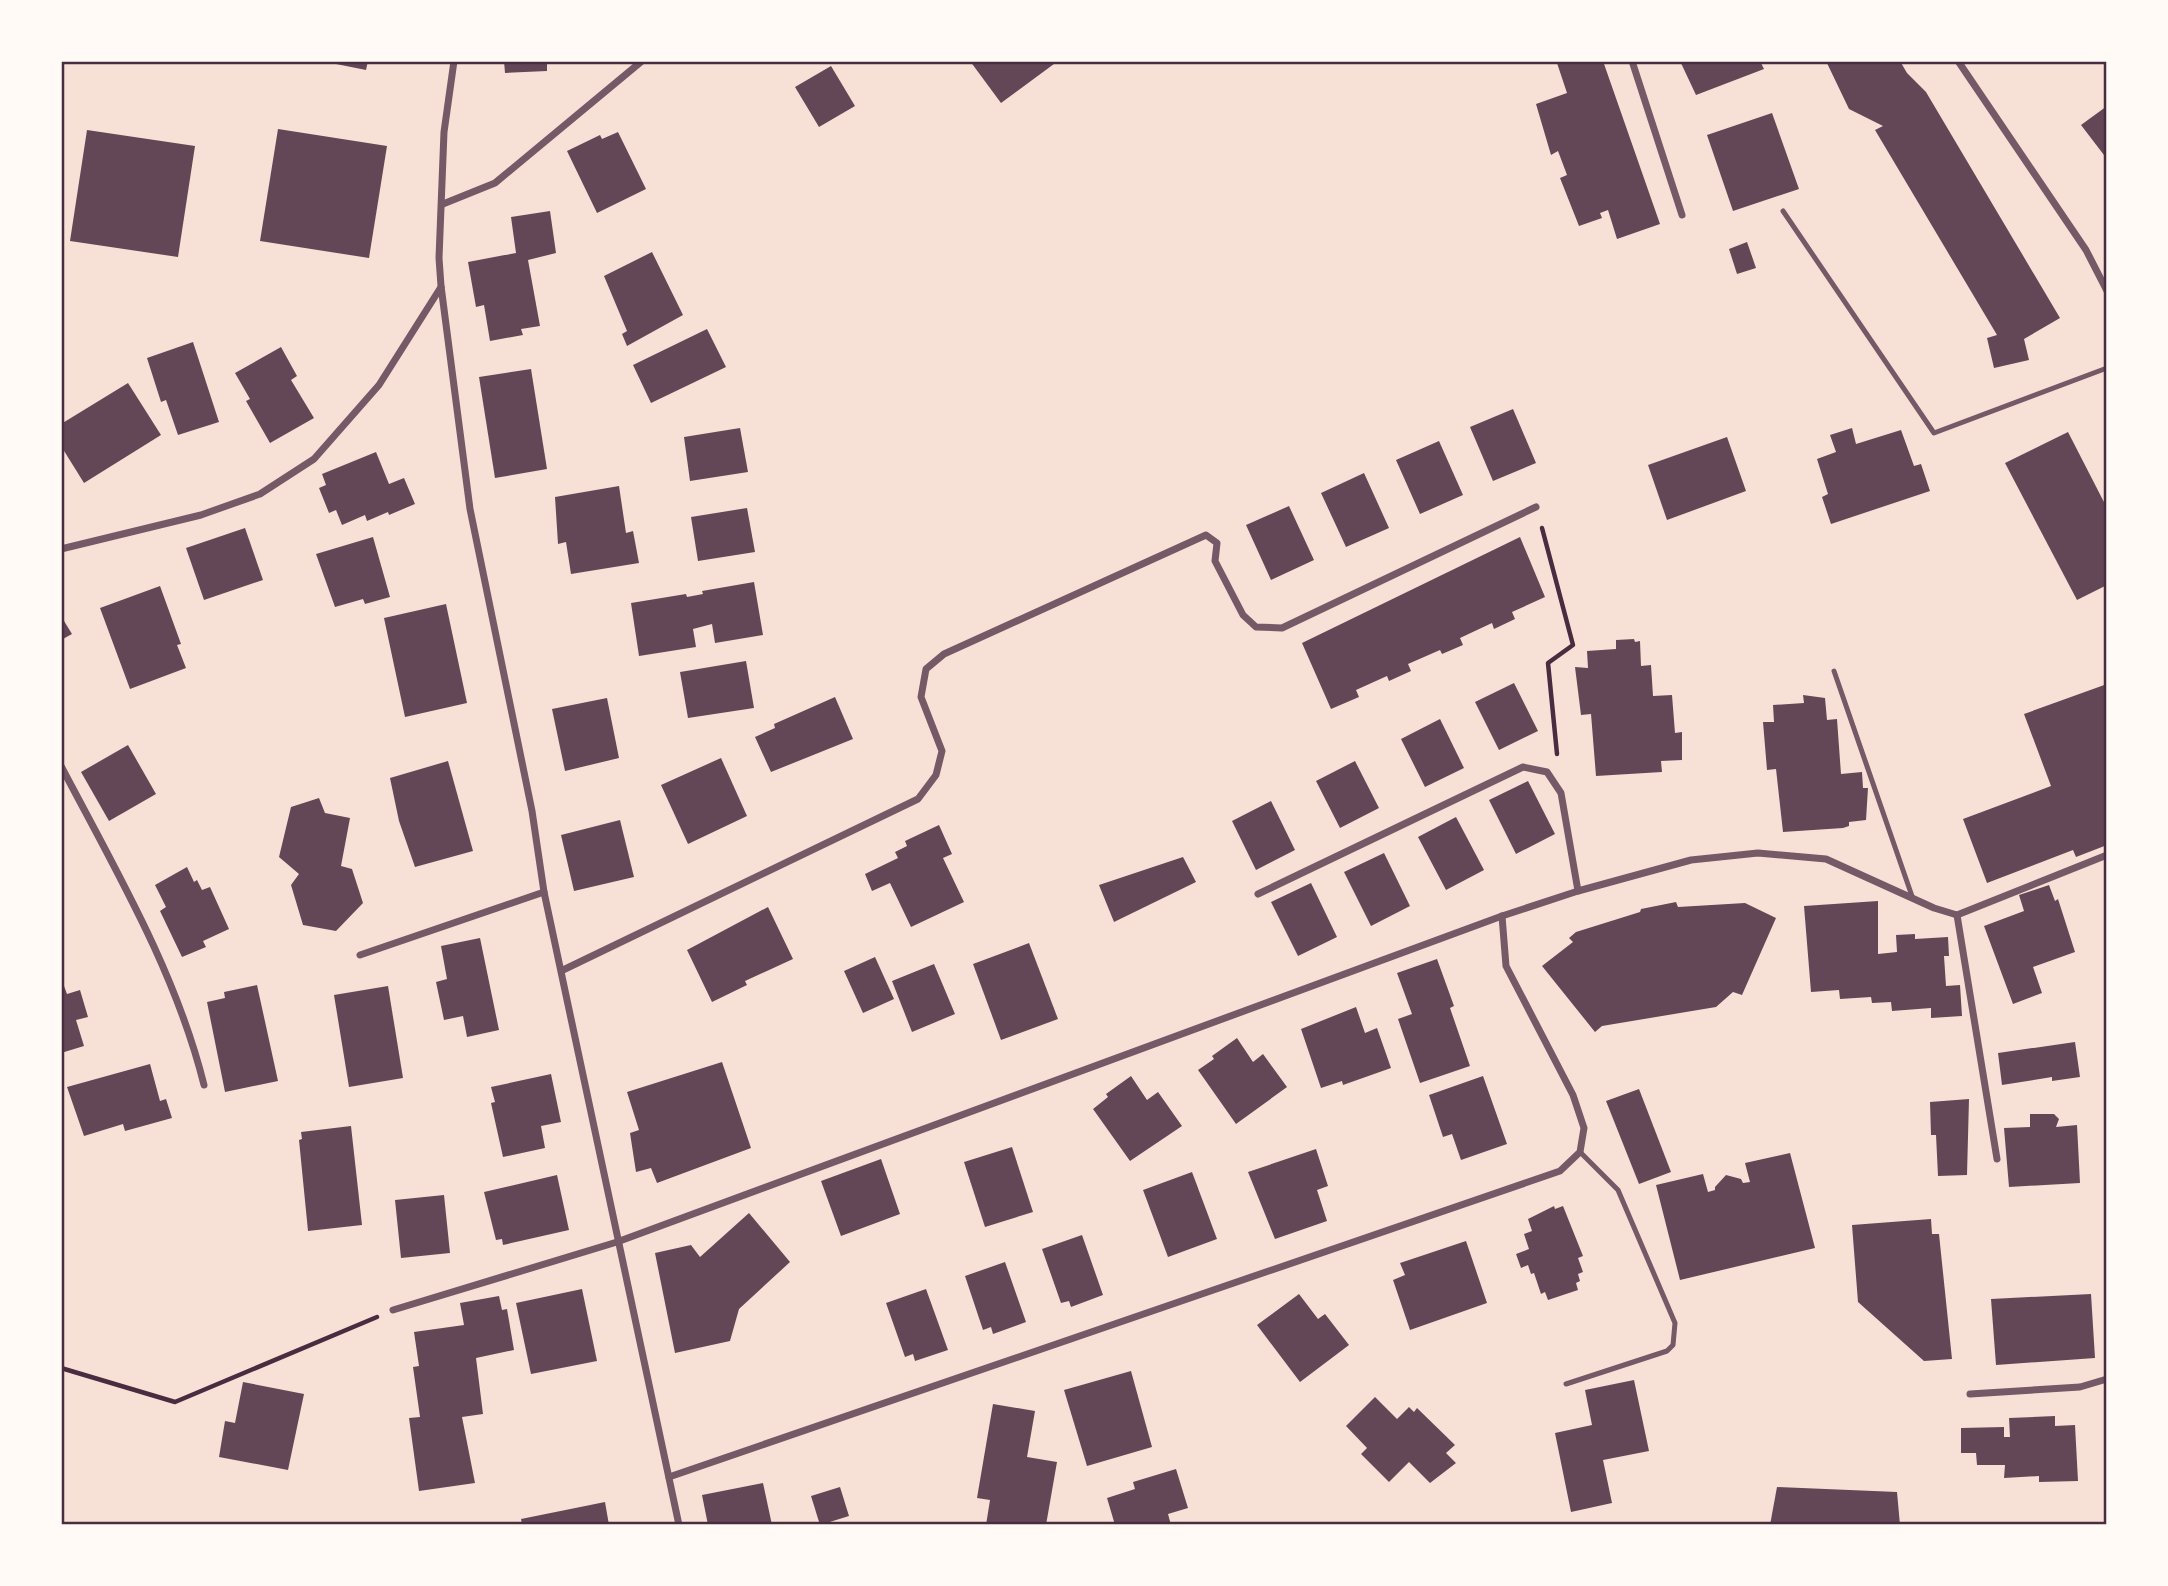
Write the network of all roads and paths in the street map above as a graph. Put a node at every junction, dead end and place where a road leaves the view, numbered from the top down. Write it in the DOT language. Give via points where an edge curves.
graph roads {
  1 [pos="454,61"];
  2 [pos="642,61"];
  3 [pos="1632,61"];
  4 [pos="1958,61"];
  5 [pos="443,204"];
  6 [pos="1783,211"];
  7 [pos="1682,215"];
  8 [pos="441,286"];
  9 [pos="2107,291"];
  10 [pos="2107,368"];
  11 [pos="1536,507"];
  12 [pos="61,549"];
  13 [pos="1834,671"];
  14 [pos="61,766"];
  15 [pos="1562,793"];
  16 [pos="2107,855"];
  17 [pos="544,891"];
  18 [pos="1577,891"];
  19 [pos="1258,894"];
  20 [pos="1913,899"];
  21 [pos="1957,915"];
  22 [pos="1502,916"];
  23 [pos="360,955"];
  24 [pos="563,970"];
  25 [pos="204,1085"];
  26 [pos="1580,1152"];
  27 [pos="1997,1159"];
  28 [pos="617,1242"];
  29 [pos="393,1310"];
  30 [pos="61,1368"];
  31 [pos="2107,1379"];
  32 [pos="1566,1384"];
  33 [pos="1970,1395"];
  34 [pos="669,1477"];
  35 [pos="679,1525"];
  1 -- 5 [label="street" via="444,132"];
  2 -- 5 [label="street" via="495,183"];
  3 -- 7 [label="street"];
  4 -- 9 [label="street" via="2086,250"];
  5 -- 8 [label="street"];
  6 -- 10 [label="lane" via="1934,433"];
  8 -- 12 [label="street" via="379,385 314,459 248,499"];
  8 -- 17 [label="street" via="470,509"];
  11 -- 15 [label="path" via="1573,645 1548,663"];
  11 -- 24 [label="street" via="1282,628 1256,627 1243,615 1215,561 1217,544 1206,535 944,654 926,669 921,697 942,751 936,775 918,799"];
  13 -- 20 [label="lane"];
  14 -- 25 [label="street" via="136,911 191,1032"];
  15 -- 18 [label="street"];
  15 -- 19 [label="street" via="1547,772 1522,767"];
  16 -- 21 [label="street"];
  17 -- 23 [label="street"];
  17 -- 24 [label="street"];
  18 -- 20 [label="street" via="1691,860 1758,853 1826,859"];
  18 -- 22 [label="street"];
  20 -- 21 [label="street"];
  21 -- 27 [label="street"];
  22 -- 26 [label="street" via="1507,966 1573,1094 1584,1128"];
  22 -- 28 [label="street"];
  24 -- 28 [label="street"];
  26 -- 32 [label="lane" via="1618,1190 1675,1323 1673,1345 1667,1351"];
  26 -- 34 [label="street" via="1560,1171"];
  28 -- 29 [label="street"];
  28 -- 34 [label="street"];
  29 -- 30 [label="path" via="175,1402"];
  31 -- 33 [label="street" via="2080,1387"];
  34 -- 35 [label="street"];
}
